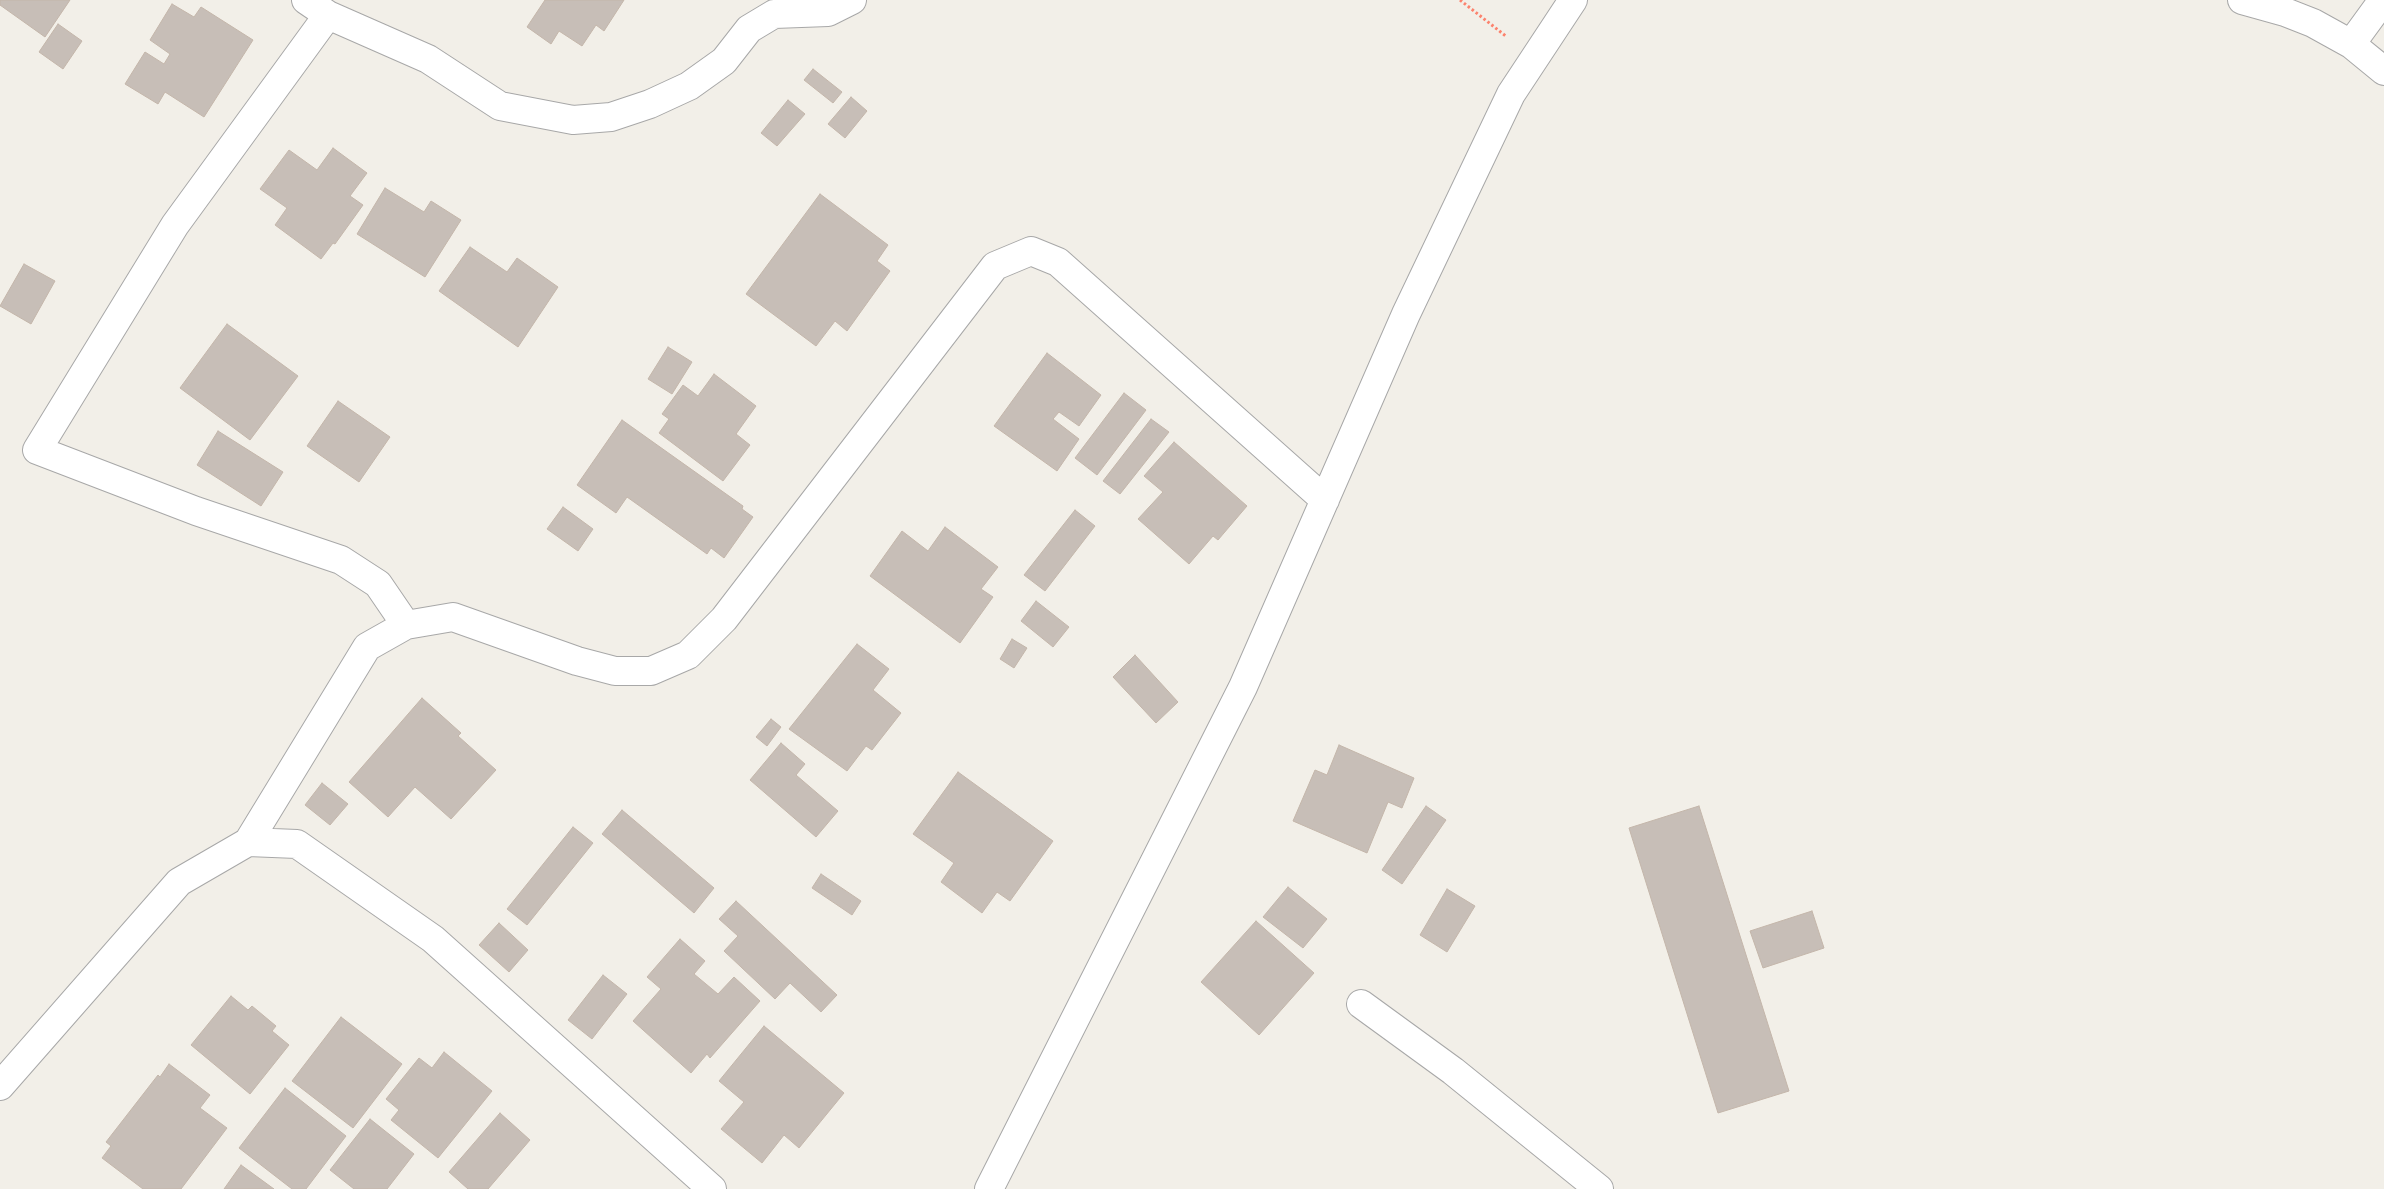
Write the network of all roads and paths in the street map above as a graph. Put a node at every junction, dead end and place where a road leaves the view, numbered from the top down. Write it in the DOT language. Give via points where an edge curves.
graph roads {
  1 [pos="306,0"];
  2 [pos="852,0"];
  3 [pos="1460,0"];
  4 [pos="1574,0"];
  5 [pos="2242,0"];
  6 [pos="2383,0"];
  7 [pos="328,15"];
  8 [pos="2351,44"];
  9 [pos="1534,59"];
  10 [pos="2384,71"];
  11 [pos="1325,500"];
  12 [pos="406,625"];
  13 [pos="248,842"];
  14 [pos="1361,1004"];
  15 [pos="0,1086"];
  16 [pos="712,1189"];
  17 [pos="989,1189"];
  18 [pos="1599,1189"];
  1 -- 7 [label="street"];
  2 -- 7 [label="street" via="828,12 774,14 749,29 724,61 689,86 611,117 573,120 500,106 428,59"];
  3 -- 9 [label="path"];
  4 -- 9 [label="street"];
  5 -- 8 [label="street" via="2313,22"];
  6 -- 8 [label="street"];
  7 -- 12 [label="street" via="175,225 37,450 196,511 342,560 378,584"];
  8 -- 10 [label="street"];
  9 -- 11 [label="street" via="1511,94 1406,314"];
  11 -- 12 [label="street" via="1058,262 1031,251 995,266 724,619 688,655 651,671 615,671 577,661 453,617"];
  11 -- 17 [label="street" via="1243,687"];
  12 -- 13 [label="street" via="366,647"];
  13 -- 15 [label="street" via="179,882"];
  13 -- 16 [label="street" via="297,844 433,939"];
  14 -- 18 [label="street" via="1453,1071"];
}
